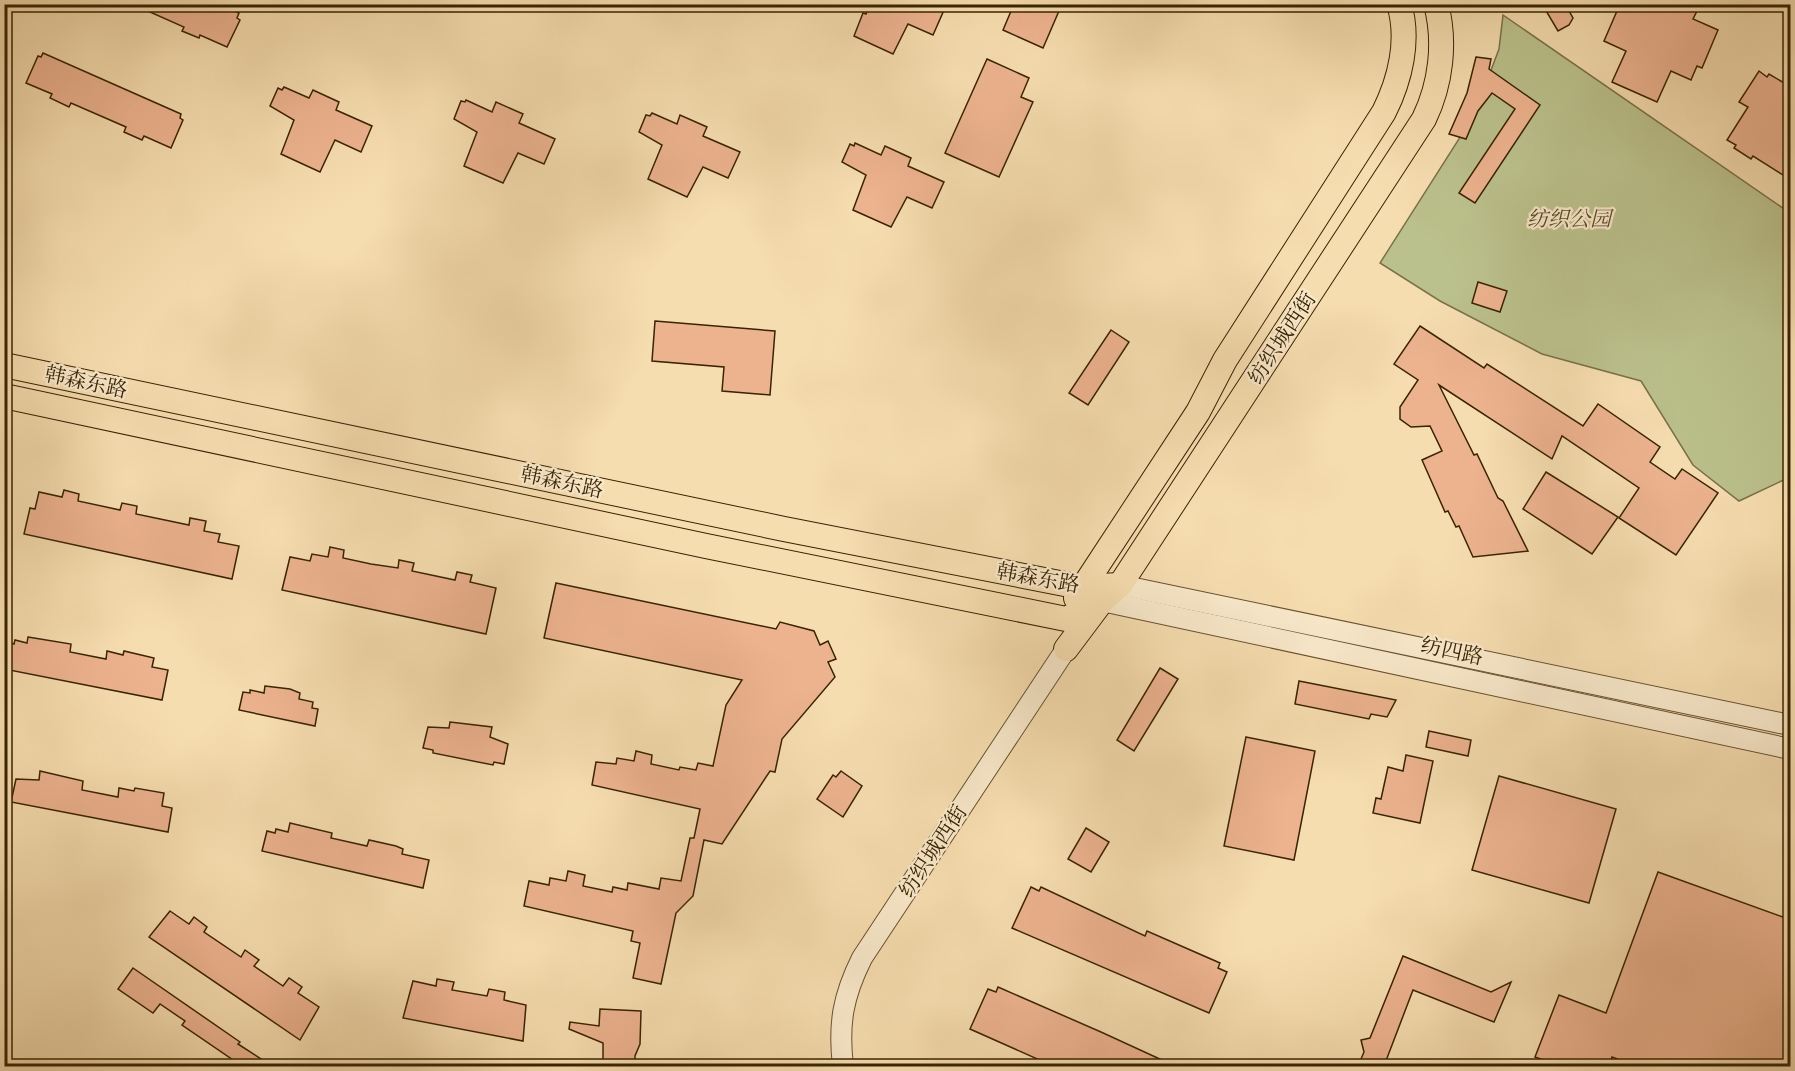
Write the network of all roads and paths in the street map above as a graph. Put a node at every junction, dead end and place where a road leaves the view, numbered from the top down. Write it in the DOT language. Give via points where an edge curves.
graph roads {
  1 [pos="1399,4"];
  2 [pos="1436,4"];
  3 [pos="4,365"];
  4 [pos="4,396"];
  5 [pos="1120,585"];
  6 [pos="1080,587"];
  7 [pos="1102,601"];
  8 [pos="1066,619"];
  9 [pos="1066,649"];
  10 [pos="1791,725"];
  11 [pos="1791,749"];
  12 [pos="843,1066"];
  1 -- 6 [label="main road, 纺织城西街" via="1404,44 1393,94 1384,112 1225,360 1198,412 1115,541"];
  2 -- 5 [label="main road, 纺织城西街" via="1442,27 1440,59 1424,119"];
  3 -- 6 [label="main road, 韩森东路" via="784,529"];
  4 -- 8 [label="main road, 韩森东路"];
  5 -- 6 [label="main road, 韩森东路"];
  5 -- 7 [label="main road, 纺织城西街"];
  5 -- 10 [label="street, 纺四路"];
  6 -- 8 [label="main road, 纺织城西街"];
  7 -- 8 [label="main road, 韩森东路"];
  7 -- 9 [label="main road, 纺织城西街"];
  7 -- 11 [label="street, 纺四路"];
  8 -- 9 [label="main road, 纺织城西街"];
  9 -- 12 [label="street, 纺织城西街" via="862,958 847,990 839,1035"];
}
